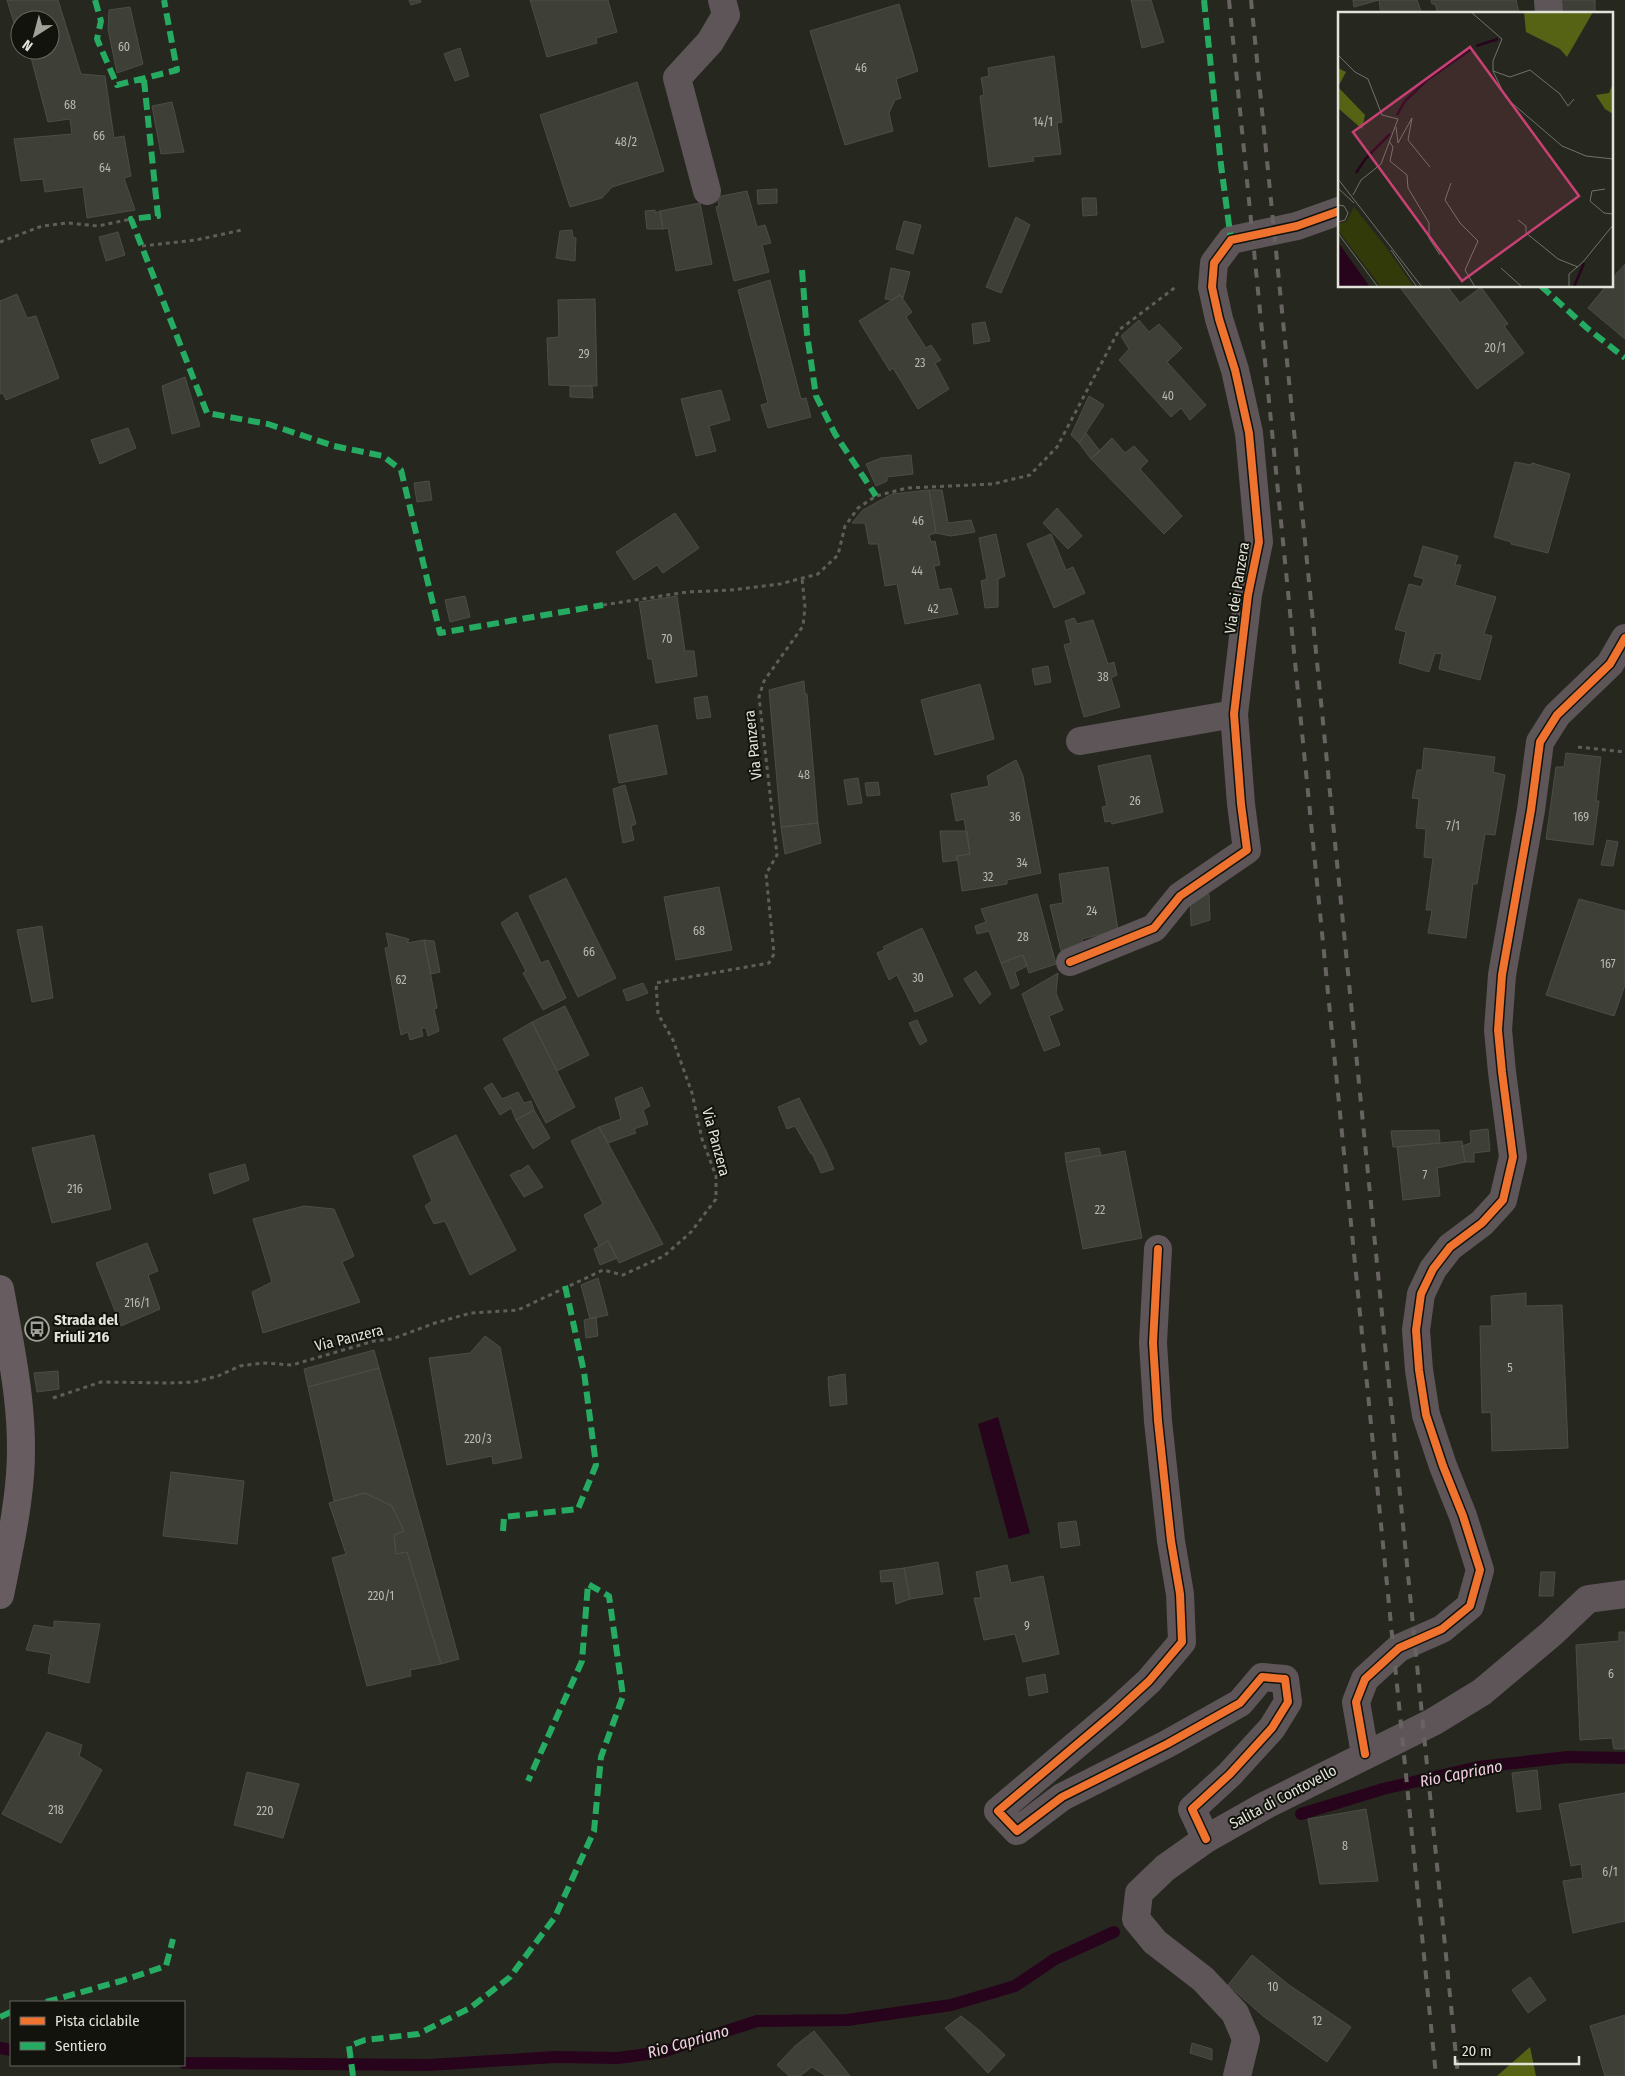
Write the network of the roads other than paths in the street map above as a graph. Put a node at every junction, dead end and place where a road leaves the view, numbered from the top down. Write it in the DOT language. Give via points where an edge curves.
graph roads {
  1 [pos="722,0"];
  2 [pos="707,190"];
  3 [pos="1338,211"];
  4 [pos="1625,638"];
  5 [pos="1234,714"];
  6 [pos="1080,741"];
  7 [pos="1070,962"];
  8 [pos="1158,1249"];
  9 [pos="0,1289"];
  10 [pos="1625,1594"];
  11 [pos="0,1595"];
  12 [pos="1365,1754"];
  13 [pos="1206,1839"];
  14 [pos="1237,2076"];
  1 -- 2 [label="street" via="726,14 710,42 677,78"];
  3 -- 5 [label="street, Via dei Panzera" via="1297,226 1231,240 1214,263 1212,287 1236,370 1248,433 1259,542 1248,595"];
  4 -- 12 [label="street" via="1610,664 1557,715 1540,742 1502,975 1498,1030 1513,1157 1503,1200 1482,1223 1450,1247 1433,1269 1421,1294 1416,1330 1418,1370 1426,1415 1480,1570 1470,1606 1442,1629 1399,1648 1365,1678 1356,1702"];
  5 -- 6 [label="street"];
  5 -- 7 [label="street, Via dei Panzera" via="1247,850 1180,896 1154,928"];
  8 -- 13 [label="street" via="1153,1343 1157,1412 1180,1594 1182,1642 1142,1688 998,1811 1017,1831 1062,1797 1240,1703 1262,1677 1285,1679 1288,1702 1272,1728 1192,1809"];
  9 -- 11 [label="main road" via="20,1414 20,1474"];
  10 -- 12 [label="street, Salita di Contovello" via="1588,1599 1482,1692 1433,1722"];
  12 -- 13 [label="street, Salita di Contovello"];
  13 -- 14 [label="street, Salita di Contovello" via="1165,1868 1139,1893 1136,1919 1155,1942 1203,1979 1236,2013 1246,2039"];
}
